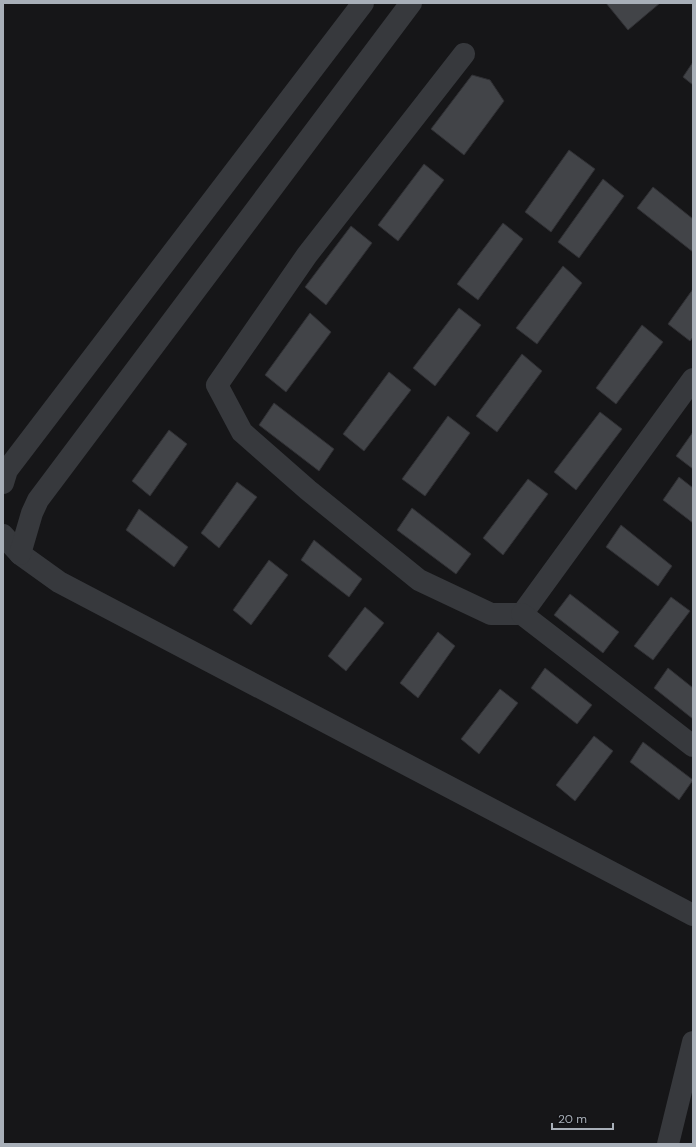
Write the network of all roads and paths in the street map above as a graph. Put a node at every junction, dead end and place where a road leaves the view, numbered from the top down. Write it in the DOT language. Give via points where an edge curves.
graph roads {
  1 [pos="363,3"];
  2 [pos="411,3"];
  3 [pos="464,54"];
  4 [pos="693,379"];
  5 [pos="3,483"];
  6 [pos="3,535"];
  7 [pos="20,554"];
  8 [pos="522,614"];
  9 [pos="693,746"];
  10 [pos="693,914"];
  11 [pos="693,1042"];
  12 [pos="668,1144"];
  1 -- 5 [label="street" via="7,470"];
  2 -- 7 [label="street" via="38,500"];
  3 -- 8 [label="street" via="307,255 217,385 242,432 308,490 419,580 491,614"];
  4 -- 8 [label="street"];
  6 -- 7 [label="street"];
  7 -- 10 [label="street" via="59,582"];
  8 -- 9 [label="street"];
  11 -- 12 [label="street"];
}
